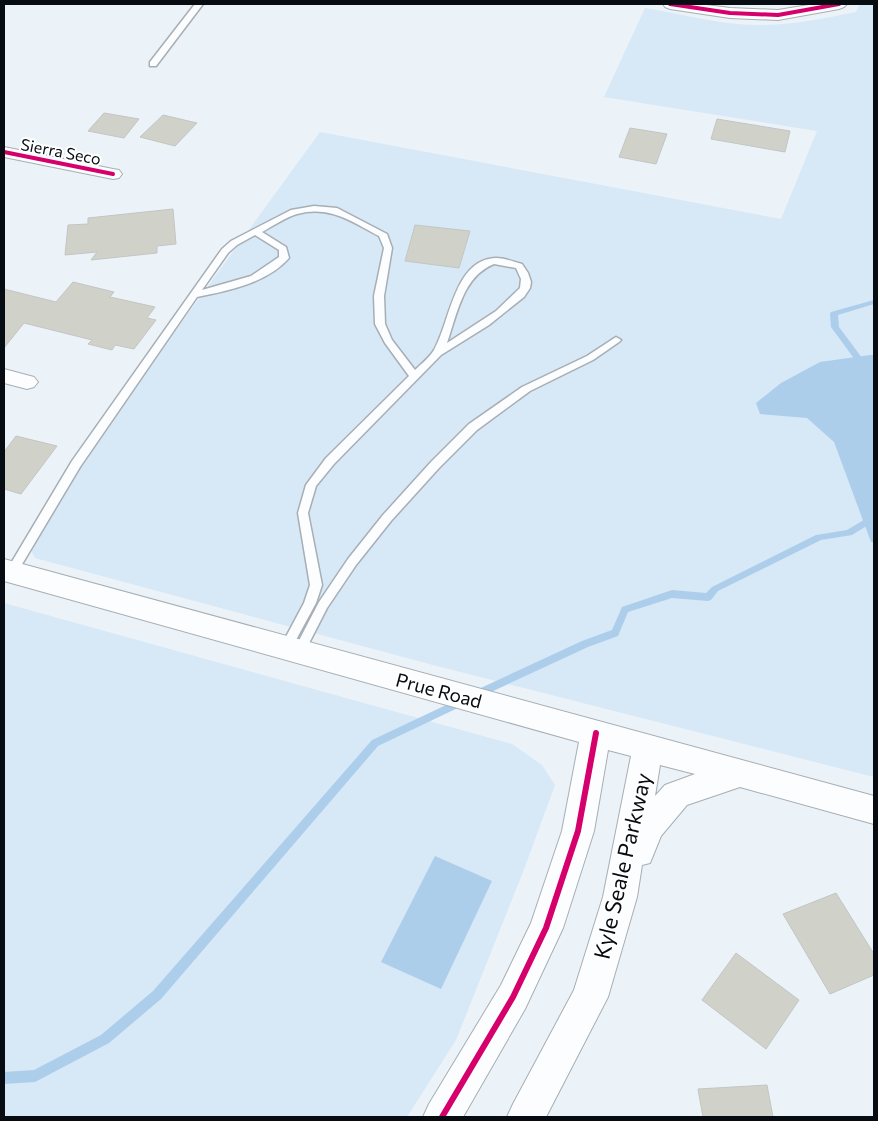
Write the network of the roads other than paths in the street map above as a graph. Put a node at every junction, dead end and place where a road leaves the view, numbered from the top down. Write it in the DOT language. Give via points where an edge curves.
graph roads {
  1 [pos="199,4"];
  2 [pos="670,4"];
  3 [pos="839,4"];
  4 [pos="153,64"];
  5 [pos="4,152"];
  6 [pos="113,174"];
  7 [pos="256,232"];
  8 [pos="194,295"];
  9 [pos="616,340"];
  10 [pos="438,353"];
  11 [pos="4,376"];
  12 [pos="415,376"];
  13 [pos="27,382"];
  14 [pos="8,572"];
  15 [pos="299,652"];
  16 [pos="596,734"];
  17 [pos="648,748"];
  18 [pos="740,773"];
  19 [pos="874,810"];
  20 [pos="618,900"];
  21 [pos="442,1117"];
  22 [pos="526,1117"];
  1 -- 4 [label="lane"];
  2 -- 3 [label="street" via="730,13 770,14"];
  5 -- 6 [label="street, Sierra Seco"];
  7 -- 8 [label="lane" via="225,251"];
  7 -- 8 [label="lane" via="283,249 284,258 274,267 246,280"];
  7 -- 12 [label="lane" via="294,212 314,209 334,210 383,234 388,248 379,296 380,324 388,341"];
  8 -- 14 [label="lane" via="76,464"];
  9 -- 15 [label="lane" via="590,358 526,389 472,427 387,518 352,562 323,605"];
  10 -- 10 [label="lane" via="462,287 479,267 493,261 519,266 525,274 525,288 512,303"];
  10 -- 12 [label="lane"];
  11 -- 13 [label="street"];
  12 -- 15 [label="lane" via="330,461 311,485 303,513 316,584"];
  14 -- 15 [label="main road, Prue Road"];
  15 -- 16 [label="main road, Prue Road"];
  16 -- 17 [label="main road, Prue Road"];
  16 -- 21 [label="main road" via="578,832 546,928 513,998"];
  17 -- 18 [label="main road, Prue Road"];
  17 -- 20 [label="main road, Kyle Seale Parkway"];
  18 -- 19 [label="main road, Prue Road"];
  18 -- 20 [label="main road" via="676,795 648,827"];
  20 -- 22 [label="main road, Kyle Seale Parkway" via="590,997"];
}
